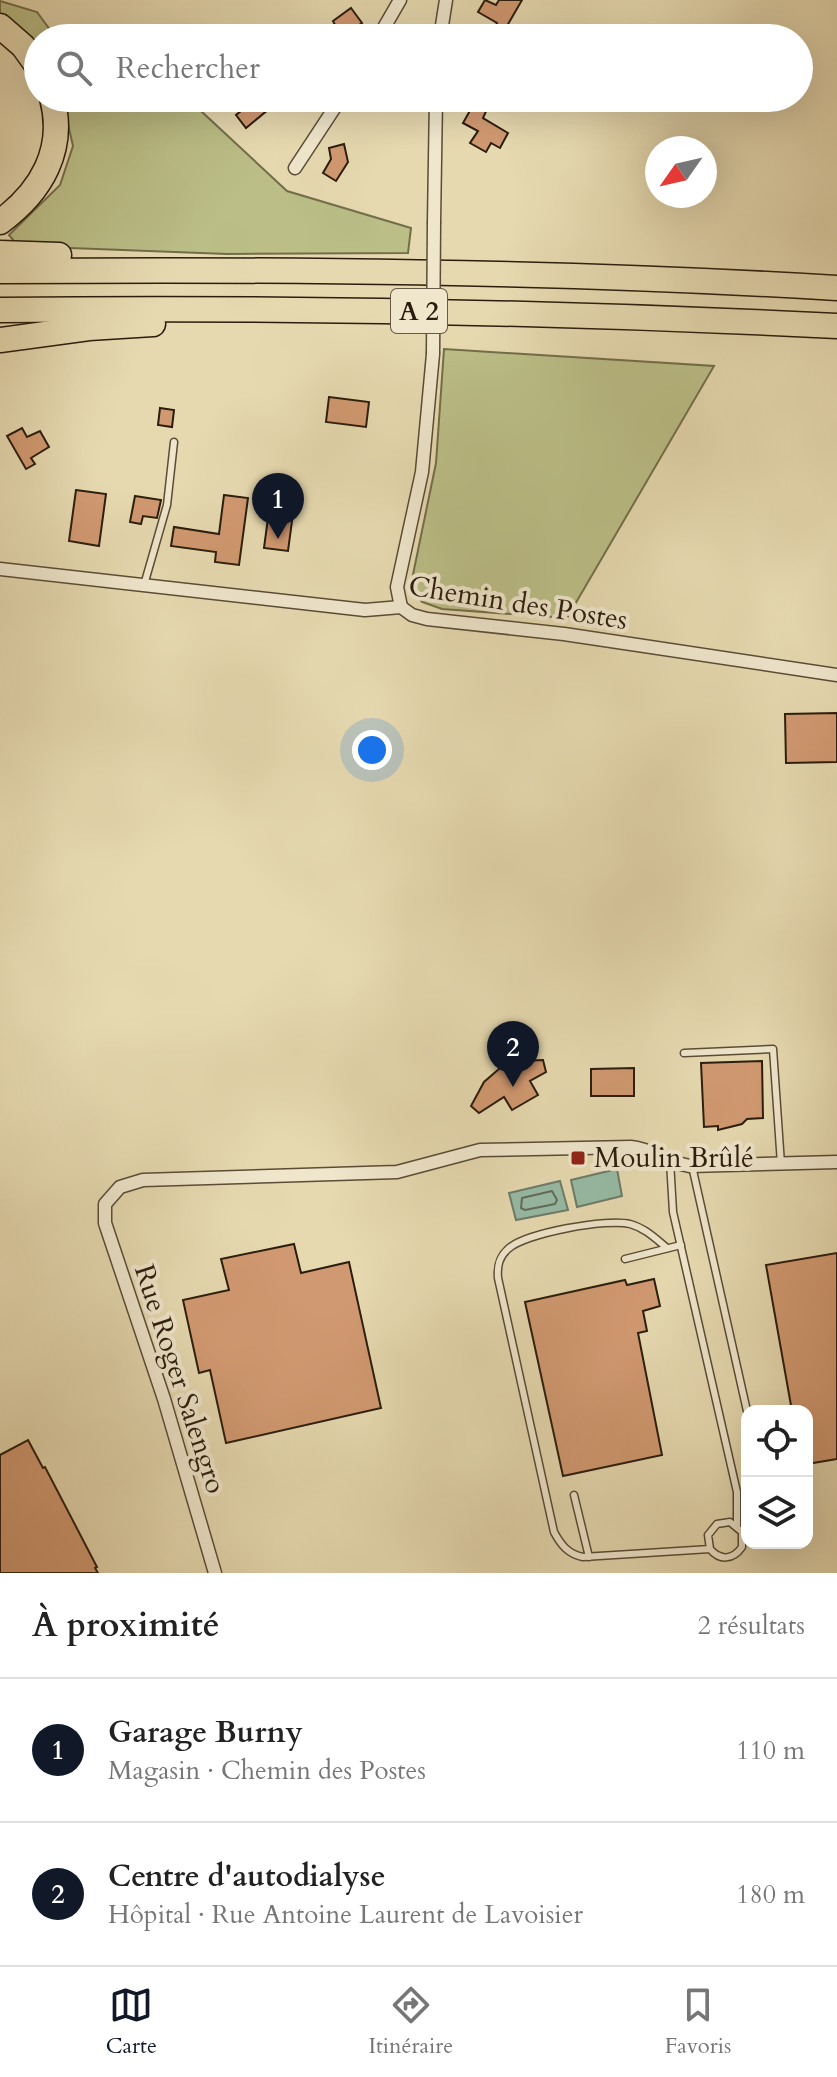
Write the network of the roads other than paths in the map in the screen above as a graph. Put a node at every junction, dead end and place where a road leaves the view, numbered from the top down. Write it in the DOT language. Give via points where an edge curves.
graph roads {
  1 [pos="400,0"];
  2 [pos="446,0"];
  3 [pos="386,24"];
  4 [pos="442,24"];
  5 [pos="0,26"];
  6 [pos="24,47"];
  7 [pos="53,112"];
  8 [pos="332,112"];
  9 [pos="436,112"];
  10 [pos="295,168"];
  11 [pos="0,222"];
  12 [pos="0,253"];
  13 [pos="0,271"];
  14 [pos="260,271"];
  15 [pos="837,288"];
  16 [pos="0,310"];
  17 [pos="396,310"];
  18 [pos="837,326"];
  19 [pos="0,340"];
  20 [pos="174,442"];
  21 [pos="0,569"];
  22 [pos="144,585"];
  23 [pos="401,607"];
  24 [pos="837,675"];
  25 [pos="684,1053"];
  26 [pos="670,1161"];
  27 [pos="837,1162"];
  28 [pos="781,1164"];
  29 [pos="692,1166"];
  30 [pos="681,1245"];
  31 [pos="667,1248"];
  32 [pos="625,1259"];
  33 [pos="746,1405"];
  34 [pos="574,1495"];
  35 [pos="737,1526"];
  36 [pos="710,1549"];
  37 [pos="589,1557"];
  38 [pos="215,1573"];
  1 -- 3 [label="street"];
  2 -- 4 [label="street"];
  5 -- 6 [label="highway"];
  7 -- 11 [label="highway" via="56,137 49,165 28,197"];
  8 -- 10 [label="street"];
  9 -- 23 [label="street, bridge" via="433,354 422,472 397,587"];
  12 -- 14 [label="highway" via="202,260"];
  13 -- 14 [label="highway, A 2"];
  14 -- 15 [label="highway, A 2"];
  16 -- 17 [label="highway, A 2"];
  17 -- 18 [label="highway, A 2"];
  17 -- 19 [label="highway" via="316,320 119,326"];
  20 -- 22 [label="lane" via="167,505"];
  21 -- 22 [label="street, Chemin des Postes"];
  22 -- 23 [label="street, Chemin des Postes" via="365,610"];
  23 -- 24 [label="street, Chemin des Postes" via="427,619"];
  25 -- 28 [label="lane" via="773,1049"];
  26 -- 29 [label="street"];
  26 -- 30 [label="lane"];
  26 -- 38 [label="street, Rue Roger Salengro" via="631,1147 480,1150 397,1172 137,1180 120,1187 107,1199 103,1215"];
  27 -- 28 [label="street"];
  28 -- 29 [label="street"];
  29 -- 33 [label="lane"];
  30 -- 31 [label="lane"];
  30 -- 35 [label="lane" via="737,1492"];
  31 -- 32 [label="lane"];
  31 -- 37 [label="lane" via="641,1228 610,1221 526,1238 508,1249 498,1265 554,1532 568,1551"];
  34 -- 37 [label="lane"];
  35 -- 36 [label="lane" via="714,1526 708,1535"];
  35 -- 36 [label="lane" via="744,1539 737,1554 723,1558"];
  36 -- 37 [label="lane"];
}
